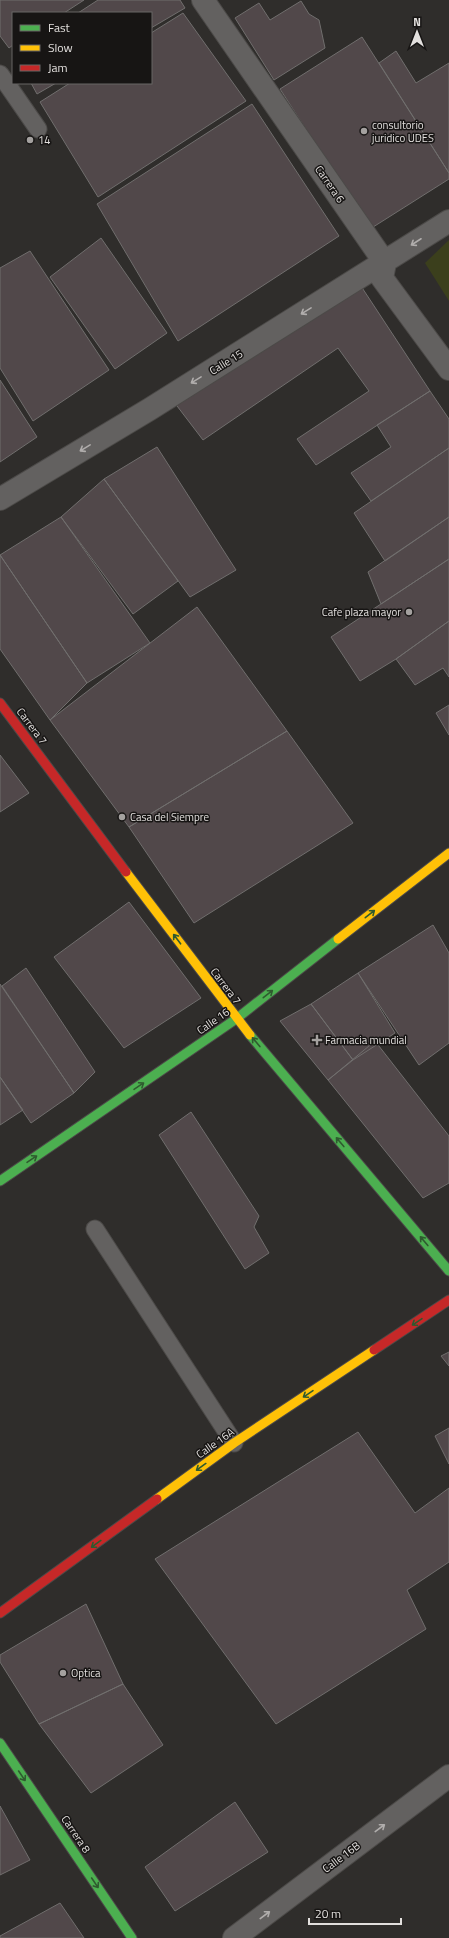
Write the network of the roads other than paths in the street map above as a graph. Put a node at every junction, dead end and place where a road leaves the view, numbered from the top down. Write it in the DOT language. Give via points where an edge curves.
graph roads {
  1 [pos="203,0"];
  2 [pos="0,74"];
  3 [pos="38,129"];
  4 [pos="449,220"];
  5 [pos="384,263"];
  6 [pos="449,369"];
  7 [pos="0,499"];
  8 [pos="0,703"];
  9 [pos="449,853"];
  10 [pos="236,1019"];
  11 [pos="0,1182"];
  12 [pos="95,1229"];
  13 [pos="449,1271"];
  14 [pos="449,1300"];
  15 [pos="234,1443"];
  16 [pos="0,1613"];
  17 [pos="0,1743"];
  18 [pos="449,1776"];
  19 [pos="132,1938"];
  20 [pos="234,1938"];
  1 -- 5 [label="street, Carrera 6"];
  2 -- 3 [label="lane"];
  4 -- 5 [label="street, Calle 15, one-way"];
  5 -- 6 [label="street" via="382,278"];
  5 -- 7 [label="street, Calle 15, one-way"];
  10 -- 8 [label="street, Carrera 7, one-way"];
  10 -- 9 [label="street, Calle 16, one-way"];
  11 -- 10 [label="street, Calle 16, one-way"];
  13 -- 10 [label="street, Carrera 7, one-way"];
  12 -- 15 [label="lane"];
  14 -- 15 [label="street, Calle 16A, one-way"];
  15 -- 16 [label="street, Calle 16A, one-way"];
  17 -- 19 [label="street, Carrera 8, one-way"];
  20 -- 18 [label="street, Calle 16B, one-way"];
}
